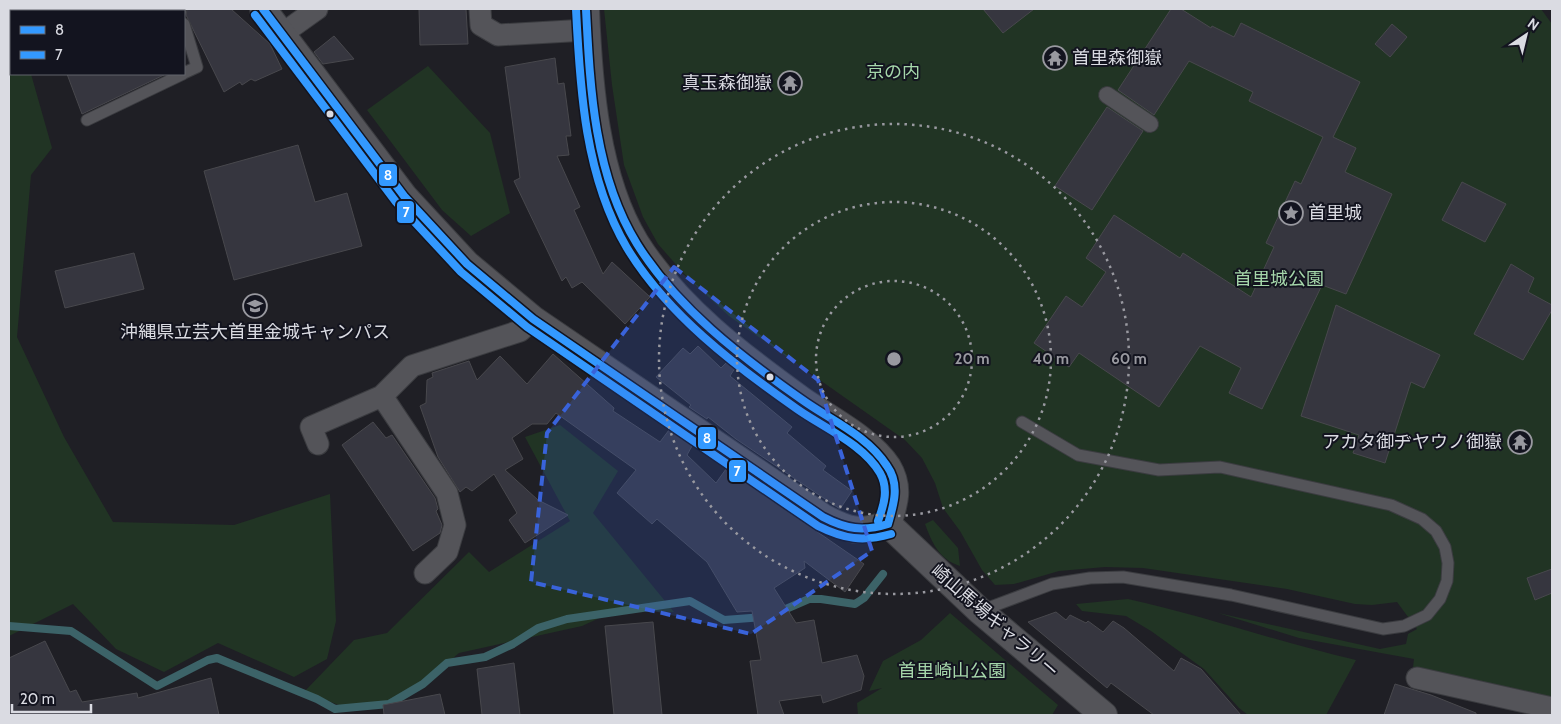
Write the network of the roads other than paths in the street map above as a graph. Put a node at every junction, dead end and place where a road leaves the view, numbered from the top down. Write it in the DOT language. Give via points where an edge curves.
graph roads {
  1 [pos="263,9"];
  2 [pos="317,9"];
  3 [pos="480,9"];
  4 [pos="586,20"];
  5 [pos="185,27"];
  6 [pos="282,34"];
  7 [pos="185,73"];
  8 [pos="181,75"];
  9 [pos="1107,95"];
  10 [pos="86,120"];
  11 [pos="1150,124"];
  12 [pos="533,319"];
  13 [pos="382,396"];
  14 [pos="1022,422"];
  15 [pos="318,444"];
  16 [pos="888,524"];
  17 [pos="425,573"];
  18 [pos="980,611"];
  19 [pos="1416,678"];
  20 [pos="1552,708"];
  21 [pos="1104,715"];
  1 -- 6 [label="street"];
  2 -- 6 [label="street"];
  3 -- 4 [label="street" via="481,25 498,35"];
  4 -- 16 [label="street" via="606,173 635,241 670,288 715,332 777,382 881,456 896,487"];
  5 -- 7 [label="lane" via="197,67"];
  6 -- 12 [label="street" via="420,214 467,264"];
  8 -- 10 [label="lane"];
  9 -- 11 [label="street"];
  12 -- 13 [label="street" via="520,331 412,366"];
  12 -- 16 [label="street" via="823,517 846,529 858,531"];
  13 -- 15 [label="street" via="311,428"];
  13 -- 17 [label="street" via="447,493 455,525 447,552"];
  14 -- 18 [label="lane" via="1078,455 1159,470 1220,467 1391,505 1422,520 1436,531 1445,547 1447,581 1440,600 1427,615 1404,626 1383,629 1231,595 1123,577 1052,584"];
  16 -- 18 [label="street, 崎山馬場ギャラリー"];
  18 -- 21 [label="street, 崎山馬場ギャラリー"];
  19 -- 20 [label="street"];
}
